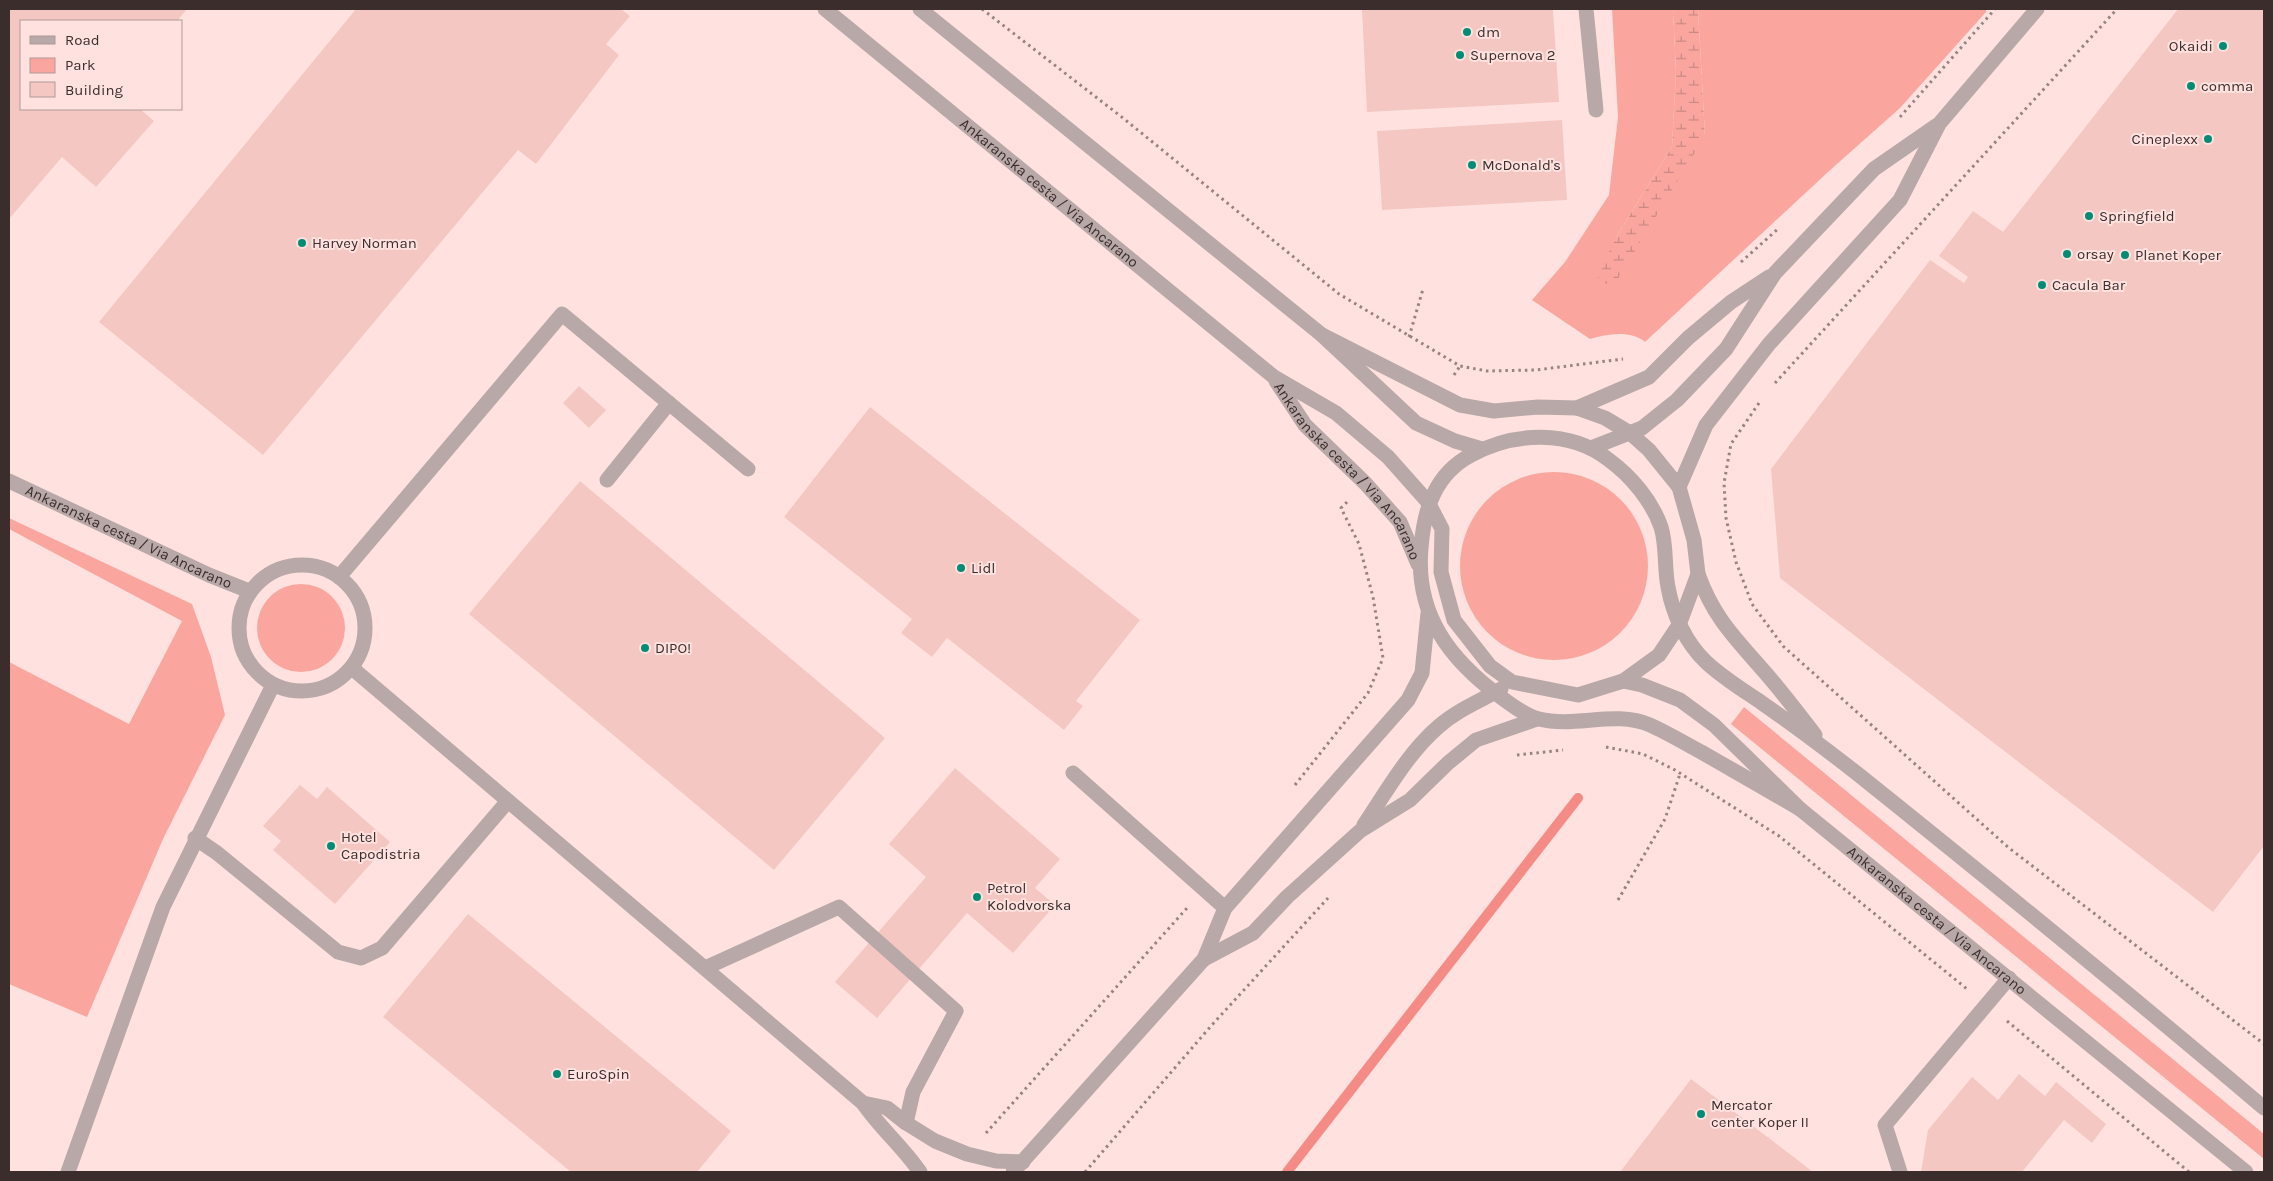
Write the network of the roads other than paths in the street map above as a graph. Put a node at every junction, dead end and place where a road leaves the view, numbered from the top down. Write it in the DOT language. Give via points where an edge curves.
graph roads {
  1 [pos="825,9"];
  2 [pos="920,9"];
  3 [pos="1586,9"];
  4 [pos="2037,9"];
  5 [pos="1596,110"];
  6 [pos="1939,124"];
  7 [pos="1775,273"];
  8 [pos="1322,335"];
  9 [pos="1274,378"];
  10 [pos="669,403"];
  11 [pos="1577,408"];
  12 [pos="1630,433"];
  13 [pos="1591,448"];
  14 [pos="1482,449"];
  15 [pos="748,469"];
  16 [pos="607,480"];
  17 [pos="9,481"];
  18 [pos="1679,487"];
  19 [pos="1428,502"];
  20 [pos="1419,566"];
  21 [pos="1698,574"];
  22 [pos="339,577"];
  23 [pos="249,591"];
  24 [pos="1428,613"];
  25 [pos="1680,625"];
  26 [pos="352,668"];
  27 [pos="1623,681"];
  28 [pos="1512,682"];
  29 [pos="273,686"];
  30 [pos="1495,692"];
  31 [pos="1537,719"];
  32 [pos="1827,750"];
  33 [pos="1073,773"];
  34 [pos="508,801"];
  35 [pos="1800,808"];
  36 [pos="1360,831"];
  37 [pos="195,838"];
  38 [pos="1225,908"];
  39 [pos="1204,958"];
  40 [pos="705,968"];
  41 [pos="2008,978"];
  42 [pos="864,1102"];
  43 [pos="2264,1108"];
  44 [pos="906,1124"];
  45 [pos="1018,1167"];
  46 [pos="68,1172"];
  47 [pos="920,1172"];
  48 [pos="1900,1172"];
  49 [pos="2246,1172"];
  1 -- 9 [label="street, Ankaranska cesta / Via Ancarano"];
  2 -- 8 [label="street"];
  3 -- 5 [label="street"];
  4 -- 6 [label="street"];
  6 -- 7 [label="street" via="1874,169"];
  6 -- 18 [label="street" via="1900,200 1769,344 1706,425"];
  7 -- 11 [label="street" via="1731,302 1649,377"];
  7 -- 12 [label="street" via="1726,349 1677,400 1642,428"];
  8 -- 11 [label="street" via="1460,405 1494,411"];
  8 -- 14 [label="street" via="1416,423"];
  9 -- 19 [label="street, Ankaranska cesta / Via Ancarano" via="1336,413 1388,457"];
  9 -- 20 [label="street, Ankaranska cesta / Via Ancarano" via="1305,425 1400,522"];
  10 -- 15 [label="street"];
  10 -- 16 [label="street"];
  10 -- 22 [label="street" via="562,314"];
  11 -- 12 [label="street" via="1605,418"];
  12 -- 13 [label="street"];
  12 -- 18 [label="street" via="1649,450"];
  13 -- 14 [label="street" via="1572,440 1546,436"];
  13 -- 25 [label="street" via="1627,475 1649,502 1661,528 1668,586"];
  14 -- 19 [label="street" via="1449,471"];
  17 -- 23 [label="street, Ankaranska cesta / Via Ancarano"];
  18 -- 21 [label="street" via="1694,540"];
  19 -- 20 [label="street"];
  19 -- 28 [label="street, Ankaranska cesta / Via Ancarano" via="1442,529 1441,572 1454,620 1490,666"];
  20 -- 24 [label="street"];
  21 -- 25 [label="street"];
  21 -- 32 [label="street" via="1707,600 1731,635"];
  22 -- 23 [label="street" via="321,567 288,566 263,576"];
  22 -- 26 [label="street" via="354,591 366,630 362,650"];
  23 -- 29 [label="street" via="240,611 238,633 244,654 256,672"];
  24 -- 30 [label="street" via="1443,642 1466,670"];
  24 -- 38 [label="street" via="1422,673 1408,700"];
  25 -- 27 [label="street" via="1659,655"];
  25 -- 32 [label="street" via="1706,662"];
  26 -- 29 [label="street" via="340,680 307,692"];
  26 -- 34 [label="street"];
  27 -- 28 [label="street" via="1578,695"];
  27 -- 35 [label="street, Ankaranska cesta / Via Ancarano" via="1680,700 1714,725"];
  28 -- 30 [label="street"];
  29 -- 37 [label="street"];
  30 -- 31 [label="street"];
  30 -- 36 [label="street" via="1466,707 1428,736"];
  31 -- 35 [label="street" via="1564,722 1617,718 1647,723"];
  31 -- 36 [label="street" via="1476,740 1410,800"];
  32 -- 43 [label="street" via="2091,961"];
  33 -- 38 [label="street"];
  34 -- 37 [label="street" via="382,948 361,958 338,952"];
  34 -- 40 [label="street"];
  35 -- 41 [label="street, Ankaranska cesta / Via Ancarano"];
  36 -- 39 [label="street" via="1287,897 1253,933"];
  37 -- 46 [label="street" via="163,907"];
  38 -- 39 [label="street"];
  39 -- 45 [label="street"];
  40 -- 42 [label="street"];
  40 -- 44 [label="street" via="839,907 956,1011 913,1092"];
  41 -- 48 [label="street" via="1884,1125"];
  41 -- 49 [label="street, Ankaranska cesta / Via Ancarano"];
  42 -- 44 [label="street" via="887,1108"];
  42 -- 47 [label="street" via="878,1125"];
  44 -- 45 [label="street" via="967,1154"];
}
